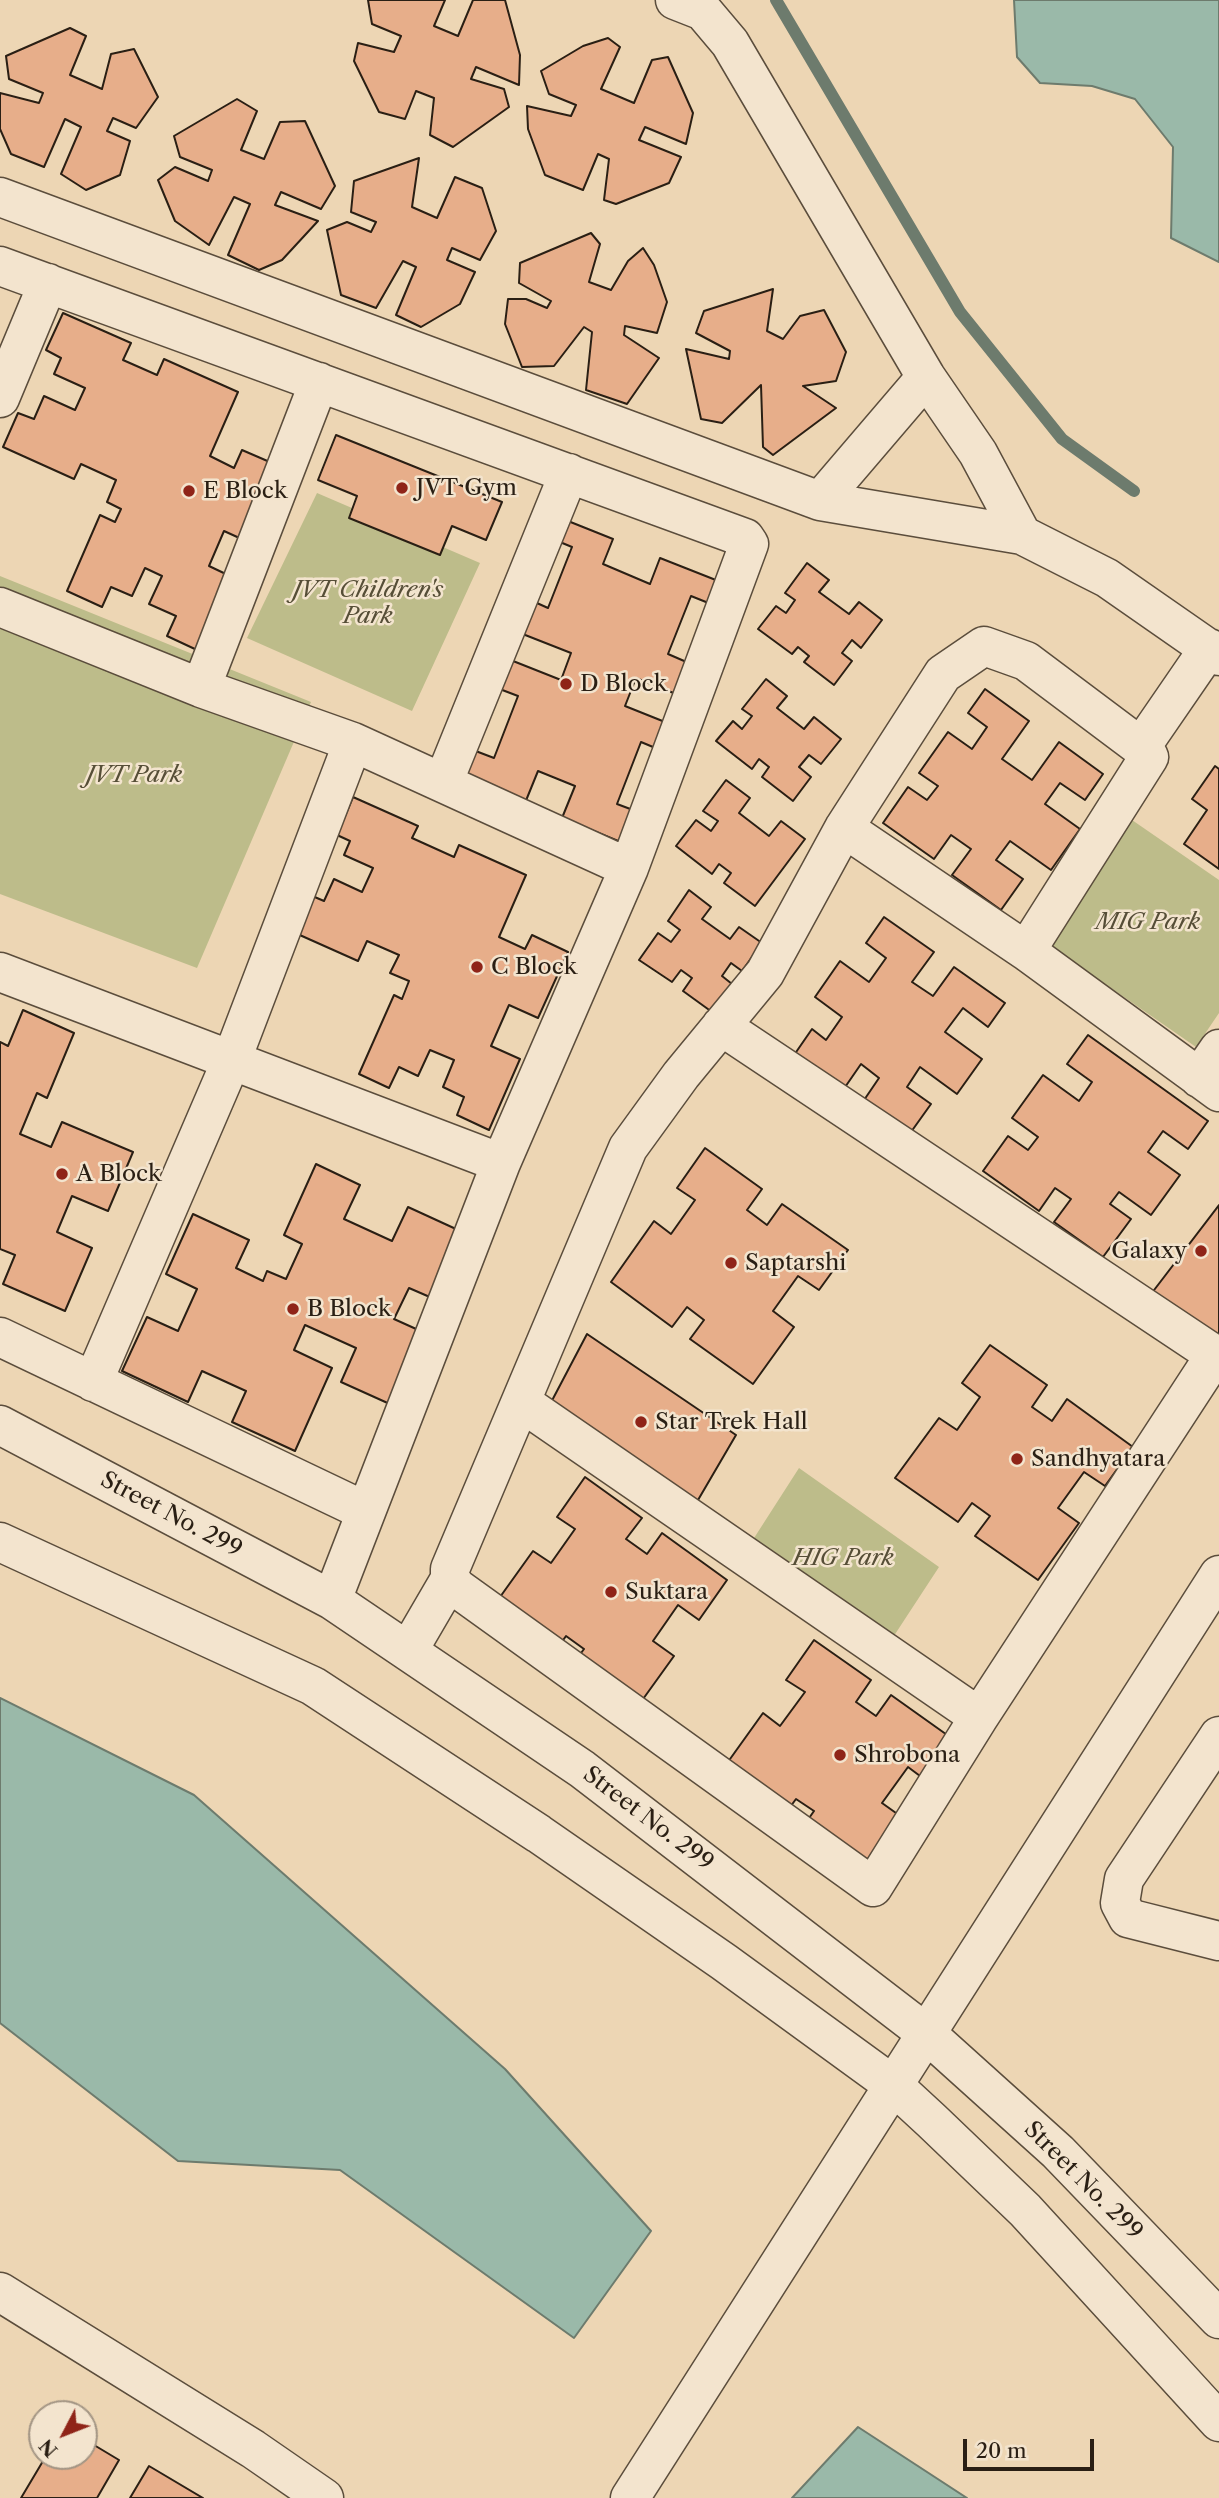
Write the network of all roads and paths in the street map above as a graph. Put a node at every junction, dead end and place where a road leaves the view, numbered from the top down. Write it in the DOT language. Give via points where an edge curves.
graph roads {
  1 [pos="675,0"];
  2 [pos="0,197"];
  3 [pos="0,266"];
  4 [pos="48,283"];
  5 [pos="926,377"];
  6 [pos="319,382"];
  7 [pos="0,398"];
  8 [pos="569,473"];
  9 [pos="820,501"];
  10 [pos="1022,535"];
  11 [pos="0,607"];
  12 [pos="1214,652"];
  13 [pos="201,688"];
  14 [pos="354,742"];
  15 [pos="1141,747"];
  16 [pos="443,783"];
  17 [pos="844,828"];
  18 [pos="629,868"];
  19 [pos="1026,951"];
  20 [pos="0,972"];
  21 [pos="721,1026"];
  22 [pos="232,1059"];
  23 [pos="1212,1073"];
  24 [pos="501,1163"];
  25 [pos="0,1337"];
  26 [pos="1217,1357"];
  27 [pos="93,1382"];
  28 [pos="521,1402"];
  29 [pos="0,1424"];
  30 [pos="365,1511"];
  31 [pos="0,1542"];
  32 [pos="1219,1575"];
  33 [pos="450,1579"];
  34 [pos="332,1600"];
  35 [pos="408,1651"];
  36 [pos="979,1717"];
  37 [pos="1219,1736"];
  38 [pos="1219,1941"];
  39 [pos="927,2034"];
  40 [pos="893,2085"];
  41 [pos="0,2292"];
  42 [pos="1219,2317"];
  43 [pos="1219,2422"];
  44 [pos="324,2498"];
  45 [pos="630,2498"];
  1 -- 5 [label="street" via="703,11 730,43"];
  2 -- 9 [label="street"];
  3 -- 4 [label="street"];
  4 -- 6 [label="street"];
  4 -- 7 [label="street"];
  5 -- 9 [label="street"];
  5 -- 10 [label="street" via="978,453"];
  6 -- 8 [label="street"];
  6 -- 13 [label="street"];
  8 -- 16 [label="street"];
  8 -- 18 [label="street" via="746,538 749,544"];
  9 -- 10 [label="street"];
  10 -- 12 [label="street" via="1107,578"];
  11 -- 13 [label="street"];
  12 -- 15 [label="street"];
  13 -- 14 [label="street"];
  14 -- 16 [label="street"];
  14 -- 22 [label="street"];
  15 -- 17 [label="street" via="1026,661 984,646 943,674"];
  15 -- 19 [label="street" via="1149,757 1146,765"];
  16 -- 18 [label="street"];
  17 -- 19 [label="street"];
  17 -- 21 [label="street" via="765,972"];
  18 -- 24 [label="street"];
  19 -- 23 [label="street"];
  20 -- 22 [label="street"];
  21 -- 26 [label="street"];
  21 -- 28 [label="street" via="628,1148"];
  22 -- 24 [label="street"];
  22 -- 27 [label="street"];
  24 -- 30 [label="street"];
  25 -- 27 [label="street"];
  26 -- 36 [label="street"];
  27 -- 30 [label="street"];
  28 -- 33 [label="street" via="450,1569"];
  28 -- 36 [label="street"];
  29 -- 34 [label="street, Street No. 299"];
  30 -- 34 [label="street"];
  31 -- 40 [label="street" via="313,1686 539,1834"];
  32 -- 39 [label="street"];
  33 -- 35 [label="street"];
  33 -- 36 [label="street" via="867,1885 878,1883"];
  34 -- 35 [label="street, Street No. 299"];
  35 -- 39 [label="street, Street No. 299" via="582,1769"];
  37 -- 38 [label="street" via="1124,1879 1120,1903 1128,1918"];
  39 -- 40 [label="street"];
  39 -- 42 [label="street, Street No. 299" via="1058,2152"];
  40 -- 43 [label="street" via="1026,2210"];
  40 -- 45 [label="street"];
  41 -- 44 [label="street"];
}
